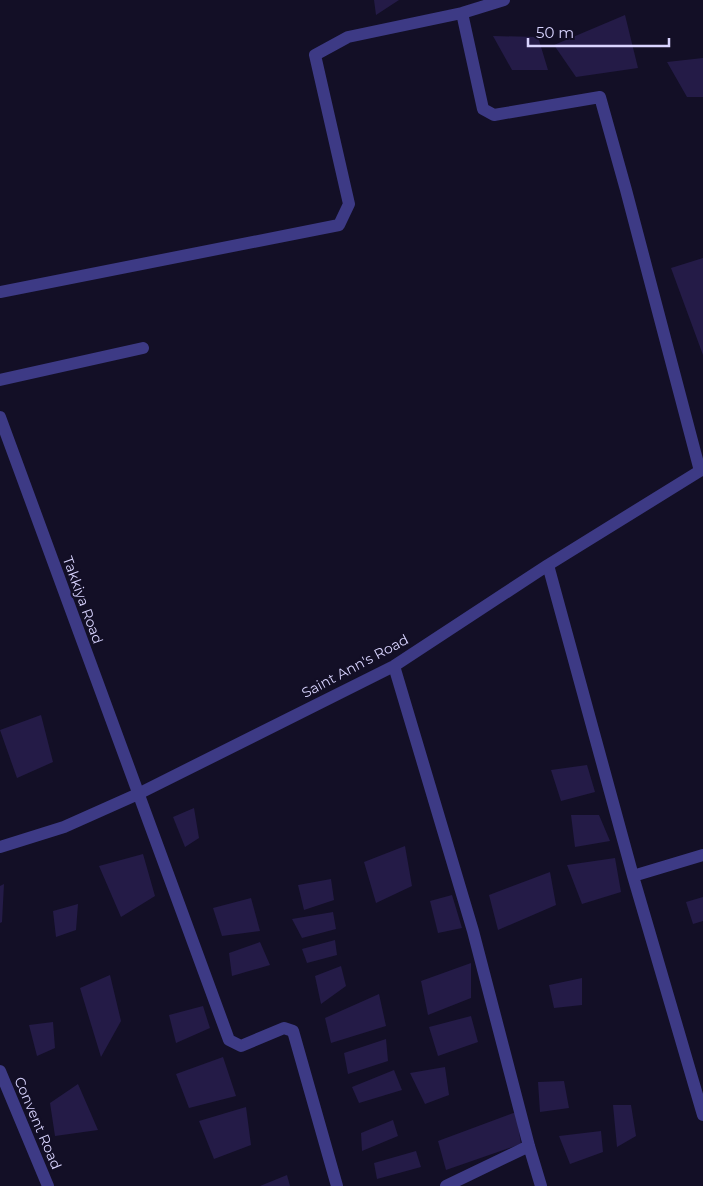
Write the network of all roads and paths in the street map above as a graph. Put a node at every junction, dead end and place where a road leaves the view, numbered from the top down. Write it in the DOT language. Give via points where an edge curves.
graph roads {
  1 [pos="504,0"];
  2 [pos="462,13"];
  3 [pos="0,292"];
  4 [pos="143,348"];
  5 [pos="0,380"];
  6 [pos="0,417"];
  7 [pos="701,470"];
  8 [pos="548,565"];
  9 [pos="394,666"];
  10 [pos="138,794"];
  11 [pos="0,848"];
  12 [pos="703,855"];
  13 [pos="633,876"];
  14 [pos="0,1071"];
  15 [pos="703,1115"];
  16 [pos="529,1146"];
  17 [pos="48,1186"];
  18 [pos="337,1186"];
  19 [pos="446,1186"];
  20 [pos="541,1186"];
  1 -- 2 [label="street"];
  2 -- 3 [label="street" via="348,37 316,55 349,204 339,225"];
  2 -- 7 [label="street" via="483,109 494,115 600,97"];
  4 -- 5 [label="street"];
  6 -- 10 [label="street, Takkiya Road"];
  7 -- 8 [label="street, Saint Ann's Road"];
  8 -- 9 [label="street, Saint Ann's Road"];
  8 -- 13 [label="street"];
  9 -- 10 [label="street, Saint Ann's Road"];
  9 -- 16 [label="street" via="473,931"];
  10 -- 11 [label="street, Saint Ann's Road" via="64,827"];
  10 -- 18 [label="street, Takkiya Road" via="229,1040 241,1046 284,1028 293,1031"];
  12 -- 13 [label="street"];
  13 -- 15 [label="street"];
  14 -- 17 [label="street, Convent Road"];
  16 -- 19 [label="street"];
  16 -- 20 [label="street"];
}
